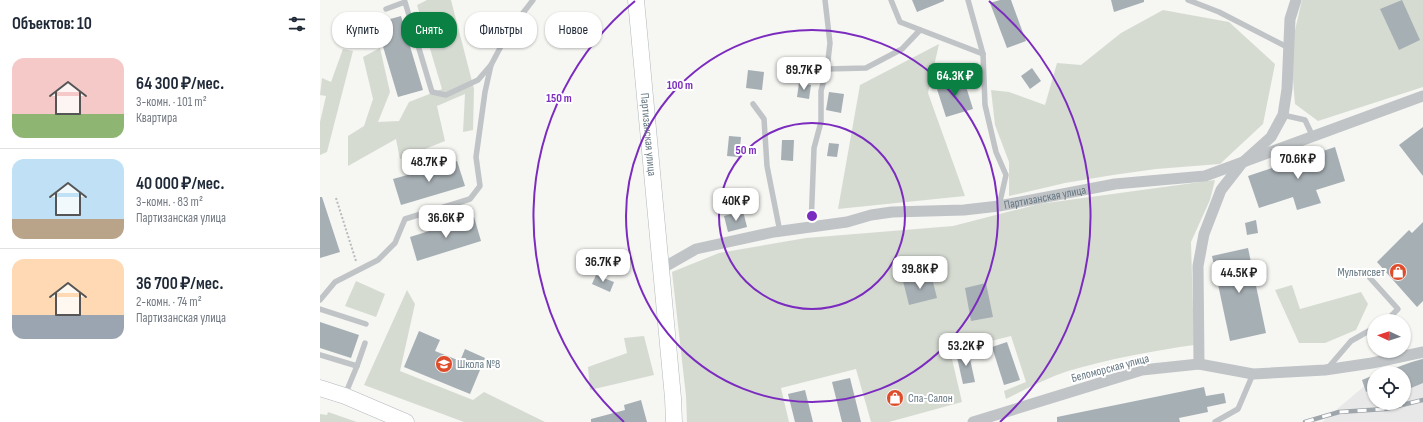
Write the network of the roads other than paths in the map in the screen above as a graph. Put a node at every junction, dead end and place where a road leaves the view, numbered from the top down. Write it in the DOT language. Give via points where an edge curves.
graph roads {
  1 [pos="533,0"];
  2 [pos="636,0"];
  3 [pos="825,0"];
  4 [pos="891,0"];
  5 [pos="968,0"];
  6 [pos="1188,0"];
  7 [pos="1296,0"];
  8 [pos="386,9"];
  9 [pos="920,30"];
  10 [pos="1289,48"];
  11 [pos="984,54"];
  12 [pos="491,65"];
  13 [pos="827,69"];
  14 [pos="1423,96"];
  15 [pos="754,104"];
  16 [pos="1283,115"];
  17 [pos="1314,137"];
  18 [pos="1242,163"];
  19 [pos="999,206"];
  20 [pos="811,227"];
  21 [pos="780,232"];
  22 [pos="661,269"];
  23 [pos="1370,278"];
  24 [pos="320,300"];
  25 [pos="320,309"];
  26 [pos="1393,314"];
  27 [pos="366,324"];
  28 [pos="1367,332"];
  29 [pos="365,344"];
  30 [pos="1423,352"];
  31 [pos="320,355"];
  32 [pos="1199,364"];
  33 [pos="357,366"];
  34 [pos="1325,370"];
  35 [pos="1253,374"];
  36 [pos="320,388"];
  37 [pos="345,396"];
  38 [pos="389,419"];
  39 [pos="406,422"];
  40 [pos="674,422"];
  41 [pos="973,422"];
  42 [pos="1215,422"];
  1 -- 12 [label="lane" via="509,31"];
  2 -- 22 [label="main road, Партизанская улица"];
  3 -- 13 [label="lane" via="830,43"];
  4 -- 9 [label="lane" via="900,22"];
  5 -- 11 [label="lane"];
  6 -- 10 [label="lane" via="1219,12"];
  7 -- 10 [label="street" via="1290,19"];
  8 -- 12 [label="lane" via="405,2 432,92 446,95 478,80"];
  9 -- 11 [label="lane"];
  9 -- 13 [label="lane" via="902,49 866,68"];
  10 -- 16 [label="street"];
  11 -- 19 [label="lane" via="985,105 996,152 1006,175"];
  12 -- 24 [label="lane" via="476,157 480,186 470,199 405,219 395,243 378,260 336,282"];
  13 -- 20 [label="lane" via="821,91 821,122 814,148"];
  14 -- 17 [label="street, Партизанская улица"];
  15 -- 21 [label="lane" via="764,119 767,166"];
  16 -- 17 [label="lane" via="1305,120"];
  16 -- 18 [label="street" via="1271,137"];
  17 -- 18 [label="street, Партизанская улица"];
  18 -- 19 [label="street, Партизанская улица" via="1205,176 1115,184"];
  18 -- 32 [label="street" via="1221,190 1204,234 1198,266"];
  19 -- 20 [label="street, Партизанская улица" via="964,210 892,212"];
  20 -- 21 [label="street, Партизанская улица"];
  21 -- 22 [label="street, Партизанская улица" via="696,249"];
  22 -- 40 [label="main road, Партизанская улица"];
  23 -- 26 [label="lane" via="1398,309"];
  25 -- 27 [label="lane"];
  28 -- 34 [label="lane" via="1350,341"];
  29 -- 33 [label="lane"];
  30 -- 34 [label="street, Беломорская улица"];
  31 -- 33 [label="lane"];
  32 -- 35 [label="street, Беломорская улица"];
  32 -- 41 [label="street, Беломорская улица" via="1142,370"];
  33 -- 37 [label="lane"];
  34 -- 35 [label="street, Беломорская улица"];
  35 -- 42 [label="lane" via="1238,409"];
  36 -- 37 [label="main road"];
  37 -- 38 [label="main road"];
  38 -- 39 [label="main road"];
}
